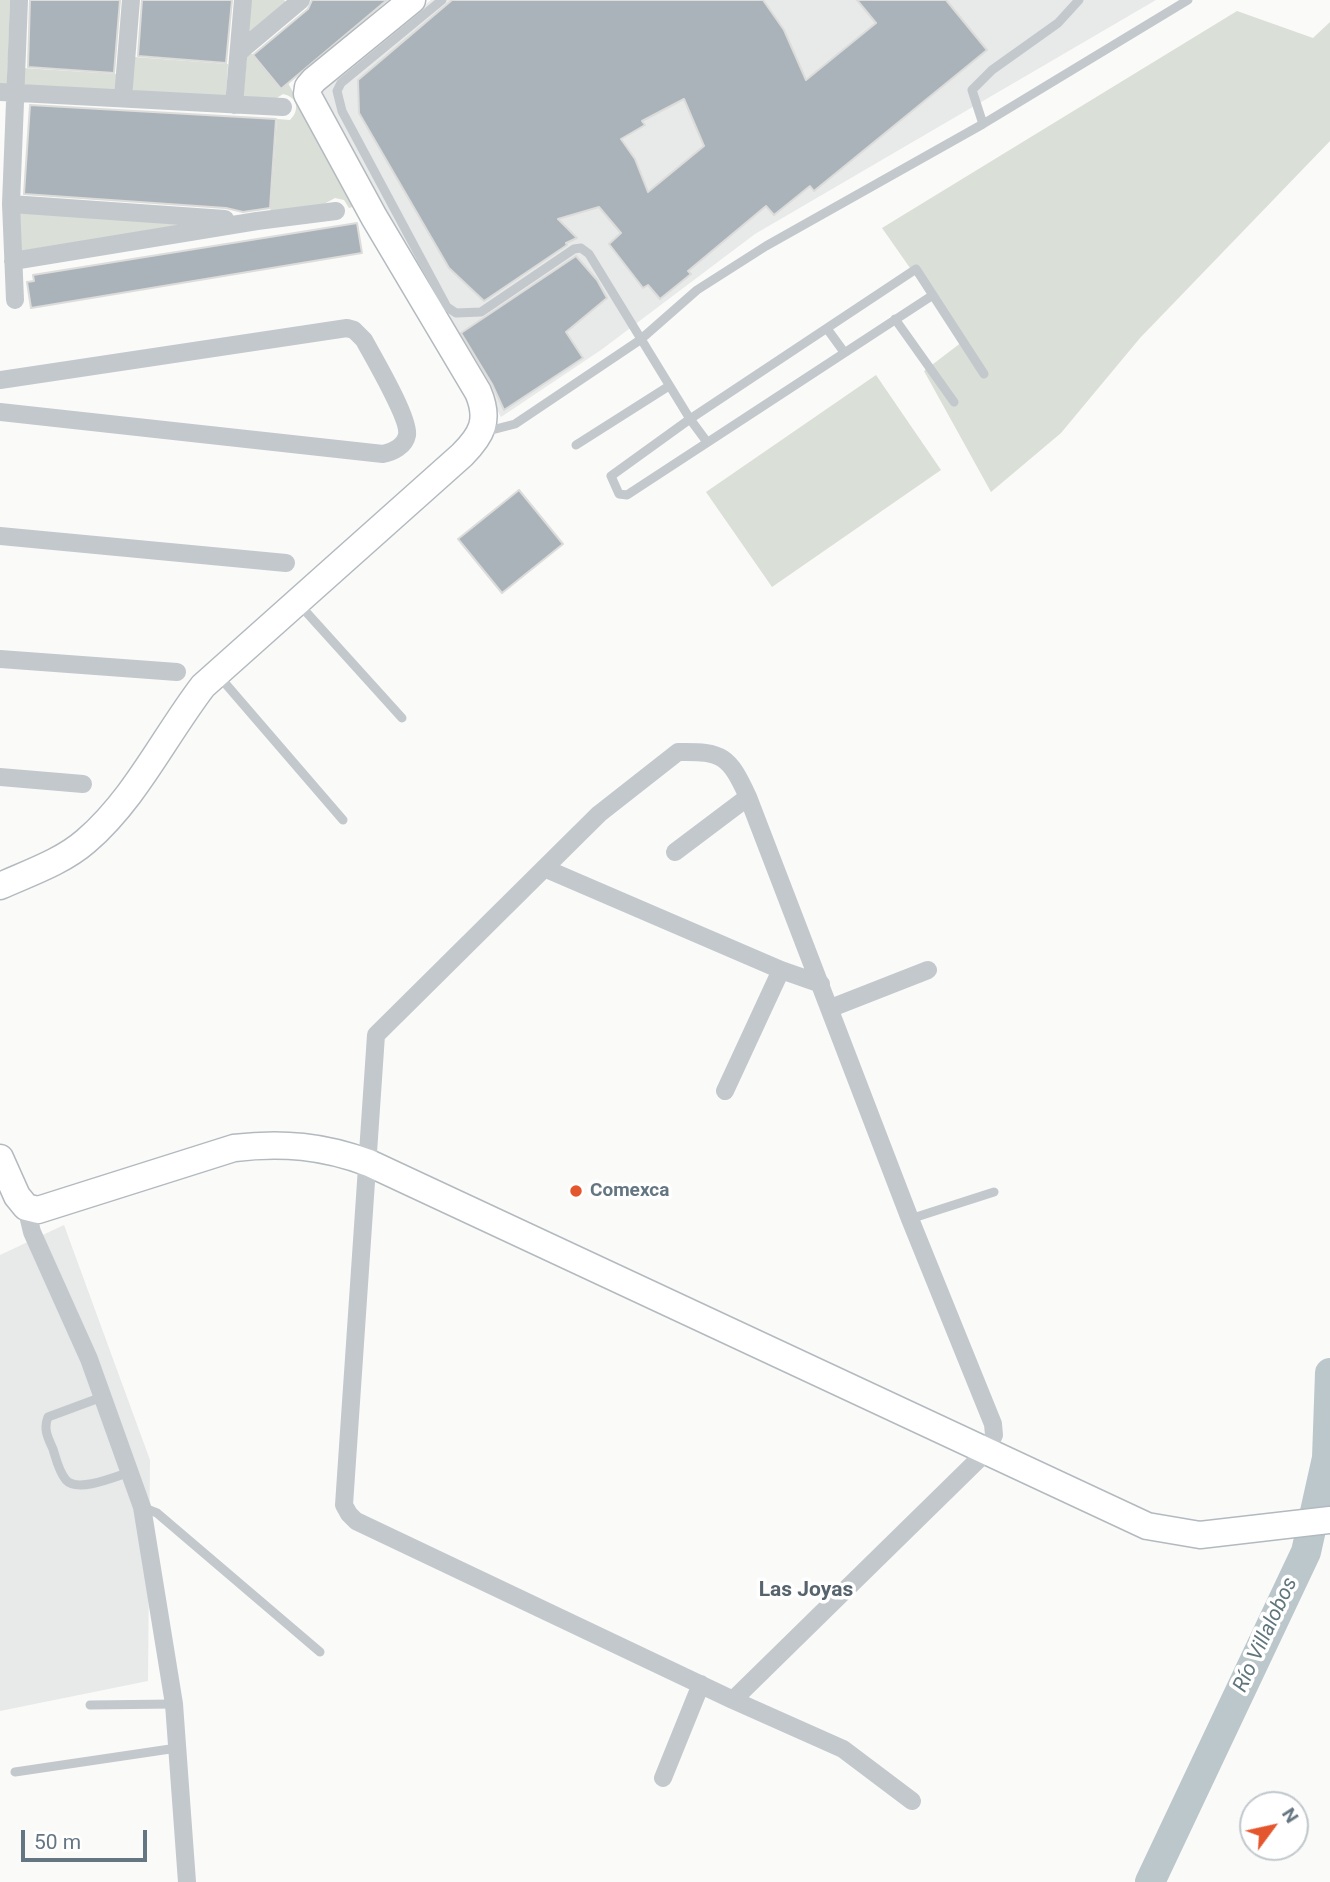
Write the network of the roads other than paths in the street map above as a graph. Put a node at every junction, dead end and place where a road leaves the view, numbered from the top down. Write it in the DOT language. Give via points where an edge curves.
graph roads {
  1 [pos="19,0"];
  2 [pos="131,0"];
  3 [pos="243,0"];
  4 [pos="301,0"];
  5 [pos="412,0"];
  6 [pos="442,0"];
  7 [pos="1079,0"];
  8 [pos="1188,0"];
  9 [pos="239,52"];
  10 [pos="7,92"];
  11 [pos="123,98"];
  12 [pos="234,105"];
  13 [pos="283,107"];
  14 [pos="983,124"];
  15 [pos="11,204"];
  16 [pos="336,211"];
  17 [pos="257,221"];
  18 [pos="13,261"];
  19 [pos="933,295"];
  20 [pos="15,300"];
  21 [pos="894,319"];
  22 [pos="828,330"];
  23 [pos="640,340"];
  24 [pos="844,352"];
  25 [pos="984,374"];
  26 [pos="0,380"];
  27 [pos="669,386"];
  28 [pos="954,402"];
  29 [pos="0,412"];
  30 [pos="690,419"];
  31 [pos="481,432"];
  32 [pos="706,442"];
  33 [pos="576,445"];
  34 [pos="0,536"];
  35 [pos="286,563"];
  36 [pos="296,602"];
  37 [pos="0,659"];
  38 [pos="177,671"];
  39 [pos="217,674"];
  40 [pos="402,718"];
  41 [pos="0,777"];
  42 [pos="83,784"];
  43 [pos="748,797"];
  44 [pos="343,820"];
  45 [pos="675,852"];
  46 [pos="544,868"];
  47 [pos="0,886"];
  48 [pos="781,970"];
  49 [pos="928,970"];
  50 [pos="821,984"];
  51 [pos="831,1008"];
  52 [pos="725,1091"];
  53 [pos="0,1158"];
  54 [pos="369,1163"];
  55 [pos="994,1192"];
  56 [pos="26,1207"];
  57 [pos="910,1219"];
  58 [pos="103,1397"];
  59 [pos="986,1452"];
  60 [pos="130,1472"];
  61 [pos="142,1507"];
  62 [pos="1330,1520"];
  63 [pos="320,1652"];
  64 [pos="701,1685"];
  65 [pos="733,1700"];
  66 [pos="174,1704"];
  67 [pos="90,1705"];
  68 [pos="177,1748"];
  69 [pos="15,1772"];
  70 [pos="663,1778"];
  71 [pos="912,1801"];
  72 [pos="187,1882"];
  1 -- 10 [label="street"];
  2 -- 11 [label="street"];
  3 -- 9 [label="street"];
  4 -- 9 [label="street"];
  5 -- 31 [label="main road" via="314,80 307,91 374,217 478,392 483,411"];
  6 -- 23 [label="lane" via="337,91 342,111 447,307 456,313 481,312 581,248"];
  7 -- 14 [label="lane" via="1058,23 972,90"];
  8 -- 14 [label="lane"];
  9 -- 12 [label="street"];
  10 -- 11 [label="street"];
  10 -- 15 [label="street"];
  11 -- 12 [label="street"];
  12 -- 13 [label="street"];
  14 -- 23 [label="lane" via="766,246 697,290"];
  15 -- 17 [label="street"];
  15 -- 18 [label="street"];
  16 -- 17 [label="street"];
  17 -- 18 [label="street"];
  18 -- 20 [label="street"];
  19 -- 21 [label="lane"];
  19 -- 22 [label="lane" via="916,269"];
  19 -- 25 [label="lane"];
  21 -- 24 [label="lane"];
  21 -- 28 [label="lane"];
  22 -- 24 [label="lane"];
  22 -- 30 [label="lane"];
  23 -- 27 [label="lane"];
  23 -- 31 [label="lane" via="515,424"];
  24 -- 32 [label="lane"];
  26 -- 29 [label="street" via="347,328 364,340 403,415 407,435 397,449 383,454"];
  27 -- 30 [label="lane"];
  27 -- 33 [label="lane"];
  30 -- 32 [label="lane"];
  30 -- 32 [label="lane" via="611,476 619,494 627,495"];
  31 -- 36 [label="main road" via="462,455"];
  34 -- 35 [label="street"];
  36 -- 39 [label="main road"];
  36 -- 40 [label="lane"];
  37 -- 38 [label="street"];
  39 -- 44 [label="lane"];
  39 -- 47 [label="main road" via="202,686 123,800 85,842 64,857"];
  41 -- 42 [label="street"];
  43 -- 45 [label="street"];
  43 -- 46 [label="street" via="736,771 718,754 678,752 599,814"];
  43 -- 50 [label="street"];
  46 -- 48 [label="street"];
  46 -- 54 [label="street" via="376,1035"];
  48 -- 50 [label="street"];
  48 -- 52 [label="street"];
  49 -- 51 [label="street"];
  50 -- 51 [label="street"];
  51 -- 57 [label="street"];
  53 -- 56 [label="main road"];
  54 -- 56 [label="main road" via="298,1144 234,1148 38,1210"];
  54 -- 59 [label="main road"];
  54 -- 64 [label="street" via="344,1505 349,1514"];
  55 -- 57 [label="lane"];
  56 -- 58 [label="street" via="32,1232"];
  57 -- 59 [label="street" via="993,1424 994,1435"];
  58 -- 60 [label="street"];
  58 -- 60 [label="lane" via="48,1418 47,1433 64,1479 72,1485"];
  59 -- 62 [label="main road" via="1147,1526 1200,1535"];
  59 -- 65 [label="street"];
  60 -- 61 [label="street"];
  61 -- 63 [label="lane"];
  61 -- 66 [label="street"];
  64 -- 65 [label="street"];
  64 -- 70 [label="street"];
  65 -- 71 [label="street" via="843,1749"];
  66 -- 67 [label="lane"];
  66 -- 68 [label="street"];
  68 -- 69 [label="lane"];
  68 -- 72 [label="street"];
}
